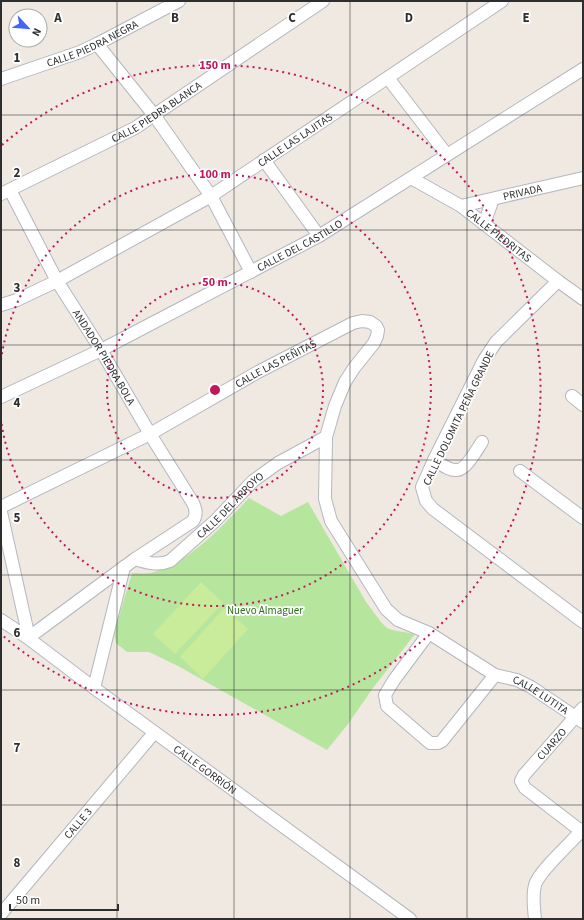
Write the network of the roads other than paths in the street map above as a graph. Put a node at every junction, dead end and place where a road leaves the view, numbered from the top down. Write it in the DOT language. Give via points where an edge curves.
graph roads {
  1 [pos="179,1"];
  2 [pos="324,1"];
  3 [pos="502,1"];
  4 [pos="97,44"];
  5 [pos="583,69"];
  6 [pos="388,78"];
  7 [pos="1,79"];
  8 [pos="154,115"];
  9 [pos="447,156"];
  10 [pos="264,160"];
  11 [pos="411,178"];
  12 [pos="583,178"];
  13 [pos="5,192"];
  14 [pos="211,196"];
  15 [pos="493,199"];
  16 [pos="462,206"];
  17 [pos="484,224"];
  18 [pos="319,236"];
  19 [pos="251,272"];
  20 [pos="57,281"];
  21 [pos="558,281"];
  22 [pos="583,299"];
  23 [pos="1,305"];
  24 [pos="101,350"];
  25 [pos="572,396"];
  26 [pos="1,397"];
  27 [pos="583,405"];
  28 [pos="150,434"];
  29 [pos="326,437"];
  30 [pos="482,442"];
  31 [pos="434,460"];
  32 [pos="520,471"];
  33 [pos="1,506"];
  34 [pos="1,517"];
  35 [pos="583,518"];
  36 [pos="193,521"];
  37 [pos="135,559"];
  38 [pos="124,567"];
  39 [pos="1,620"];
  40 [pos="583,622"];
  41 [pos="429,633"];
  42 [pos="28,638"];
  43 [pos="495,675"];
  44 [pos="94,688"];
  45 [pos="580,715"];
  46 [pos="154,732"];
  47 [pos="582,830"];
  48 [pos="1,914"];
  49 [pos="410,919"];
  50 [pos="535,919"];
  1 -- 4 [label="street, CALLE PIEDRA NEGRA"];
  2 -- 8 [label="street, CALLE PIEDRA BLANCA"];
  3 -- 6 [label="street, CALLE LAS LAJITAS"];
  4 -- 7 [label="street, CALLE PIEDRA NEGRA"];
  4 -- 8 [label="street"];
  5 -- 9 [label="street, CALLE DEL CASTILLO"];
  6 -- 9 [label="street"];
  6 -- 10 [label="street, CALLE LAS LAJITAS"];
  8 -- 13 [label="street, CALLE PIEDRA BLANCA" via="135,128"];
  8 -- 14 [label="street"];
  9 -- 11 [label="street, CALLE DEL CASTILLO"];
  10 -- 14 [label="street, CALLE LAS LAJITAS"];
  10 -- 18 [label="street"];
  11 -- 16 [label="street, CALLE PIEDRITAS"];
  11 -- 18 [label="street, CALLE DEL CASTILLO"];
  12 -- 15 [label="street, PRIVADA"];
  13 -- 20 [label="street, ANDADOR PIEDRA BOLA"];
  14 -- 19 [label="street"];
  14 -- 20 [label="street, CALLE LAS LAJITAS"];
  15 -- 16 [label="street, PRIVADA"];
  15 -- 17 [label="street"];
  16 -- 17 [label="street, CALLE PIEDRITAS"];
  17 -- 21 [label="street, CALLE PIEDRITAS"];
  18 -- 19 [label="street, CALLE DEL CASTILLO"];
  19 -- 24 [label="street, CALLE DEL CASTILLO"];
  20 -- 23 [label="street, CALLE LAS LAJITAS"];
  20 -- 24 [label="street, ANDADOR PIEDRA BOLA"];
  21 -- 22 [label="street, CALLE PIEDRITAS"];
  21 -- 31 [label="street, CALLE DOLOMITA PEÑA GRANDE" via="496,342 484,360"];
  24 -- 26 [label="street, CALLE DEL CASTILLO"];
  24 -- 28 [label="street, ANDADOR PIEDRA BOLA"];
  25 -- 27 [label="street"];
  28 -- 29 [label="street, CALLE LAS PEÑITAS" via="258,372 353,323 370,322 378,330 377,336 345,382"];
  28 -- 33 [label="street, CALLE LAS PEÑITAS"];
  28 -- 36 [label="street, ANDADOR PIEDRA BOLA" via="193,503 196,515"];
  29 -- 37 [label="street, CALLE DEL ARROYO" via="278,463 253,481 170,561 155,564"];
  29 -- 41 [label="street, CALLE LUTITA" via="324,499 331,521 386,609 398,620"];
  30 -- 31 [label="street" via="461,469 451,469"];
  31 -- 40 [label="street, CALLE DOLOMITA PEÑA GRANDE" via="422,487 426,501 433,510"];
  32 -- 35 [label="street"];
  34 -- 42 [label="street"];
  36 -- 37 [label="street, CALLE DEL ARROYO"];
  37 -- 38 [label="street, CALLE DEL ARROYO"];
  38 -- 42 [label="street, CALLE DEL ARROYO"];
  38 -- 44 [label="street"];
  39 -- 42 [label="street, CALLE GORRIÓN"];
  41 -- 43 [label="street, CALLE LUTITA"];
  41 -- 43 [label="street" via="385,695 387,706 430,743 438,744 442,741"];
  42 -- 44 [label="street, CALLE GORRIÓN"];
  43 -- 45 [label="street, CALLE LUTITA" via="517,680"];
  44 -- 46 [label="street, CALLE GORRIÓN"];
  45 -- 47 [label="street, CUARZO" via="524,775 521,782 525,788"];
  46 -- 48 [label="street, CALLE 3"];
  46 -- 49 [label="street, CALLE GORRIÓN"];
  47 -- 50 [label="street" via="541,874 535,885"];
}
